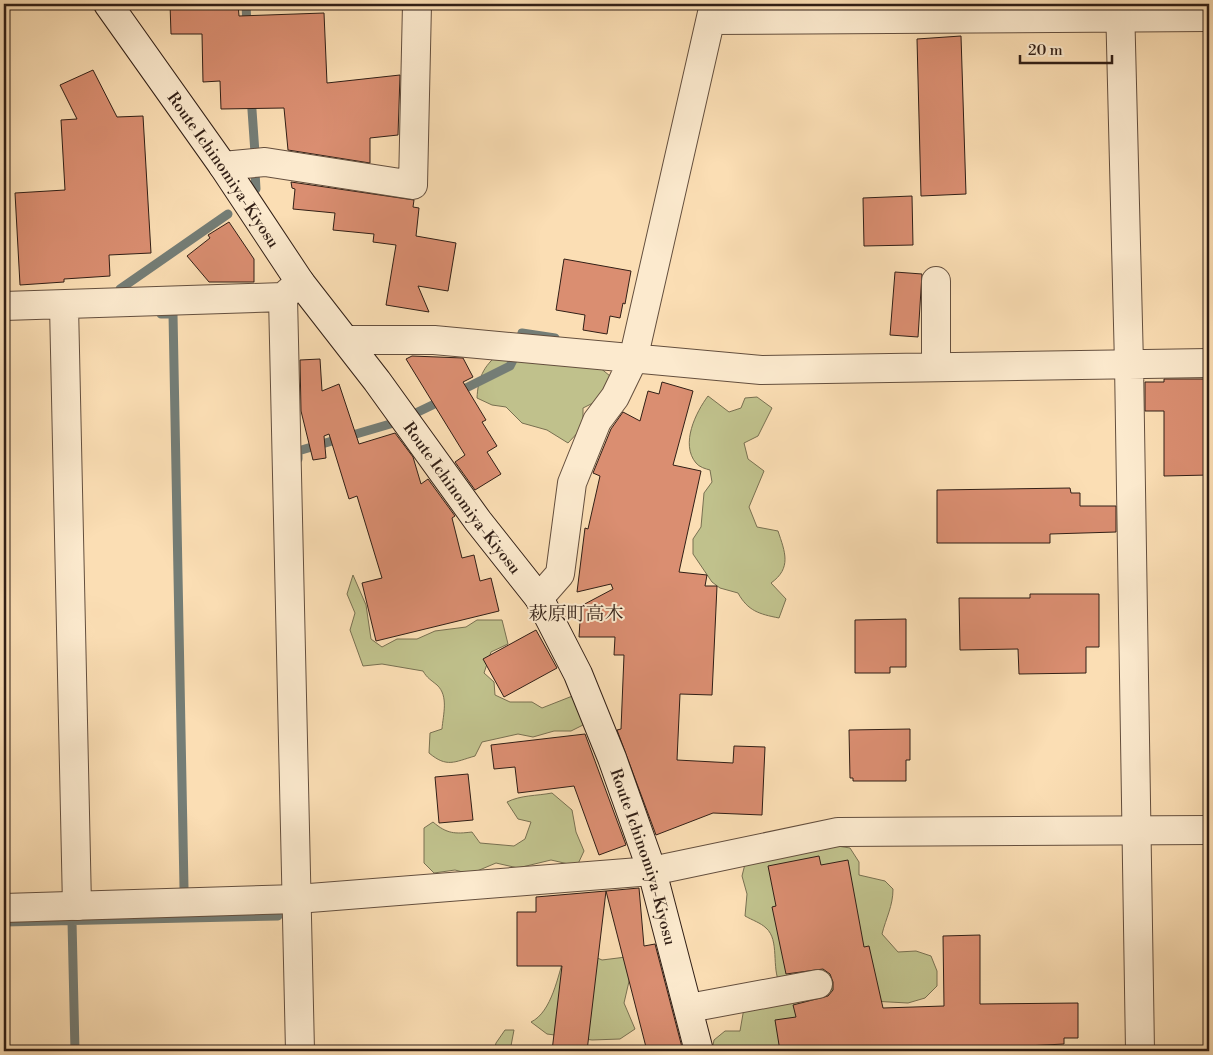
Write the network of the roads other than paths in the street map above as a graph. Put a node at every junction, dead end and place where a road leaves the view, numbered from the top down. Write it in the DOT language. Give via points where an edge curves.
graph roads {
  1 [pos="108,4"];
  2 [pos="417,4"];
  3 [pos="1120,10"];
  4 [pos="712,12"];
  5 [pos="1209,17"];
  6 [pos="223,166"];
  7 [pos="936,282"];
  8 [pos="292,290"];
  9 [pos="64,305"];
  10 [pos="4,306"];
  11 [pos="346,340"];
  12 [pos="634,360"];
  13 [pos="1209,363"];
  14 [pos="1130,364"];
  15 [pos="936,366"];
  16 [pos="539,598"];
  17 [pos="1209,830"];
  18 [pos="1137,832"];
  19 [pos="652,871"];
  20 [pos="297,898"];
  21 [pos="77,906"];
  22 [pos="4,908"];
  23 [pos="818,984"];
  24 [pos="689,1008"];
  25 [pos="300,1051"];
  26 [pos="699,1051"];
  27 [pos="1140,1051"];
  1 -- 6 [label="street, Route Ichinomiya-Kiyosu"];
  2 -- 6 [label="street" via="413,185 265,162"];
  3 -- 4 [label="street"];
  3 -- 5 [label="street"];
  3 -- 14 [label="street"];
  4 -- 12 [label="street"];
  6 -- 8 [label="street, Route Ichinomiya-Kiyosu"];
  7 -- 15 [label="street"];
  8 -- 9 [label="street"];
  8 -- 11 [label="street, Route Ichinomiya-Kiyosu"];
  8 -- 20 [label="street" via="287,538"];
  9 -- 10 [label="street"];
  9 -- 21 [label="street"];
  11 -- 12 [label="street" via="434,340"];
  11 -- 16 [label="street, Route Ichinomiya-Kiyosu" via="478,521"];
  12 -- 15 [label="street" via="761,370"];
  12 -- 16 [label="street" via="615,397 596,421 572,483 560,574"];
  13 -- 14 [label="street"];
  14 -- 15 [label="street"];
  14 -- 18 [label="street"];
  16 -- 19 [label="street, Route Ichinomiya-Kiyosu" via="578,674"];
  17 -- 18 [label="street"];
  18 -- 19 [label="street" via="838,832"];
  18 -- 27 [label="street"];
  19 -- 20 [label="street"];
  19 -- 24 [label="street, Route Ichinomiya-Kiyosu"];
  20 -- 21 [label="street"];
  20 -- 25 [label="street"];
  21 -- 22 [label="street"];
  23 -- 24 [label="street"];
  24 -- 26 [label="street, Route Ichinomiya-Kiyosu"];
}
